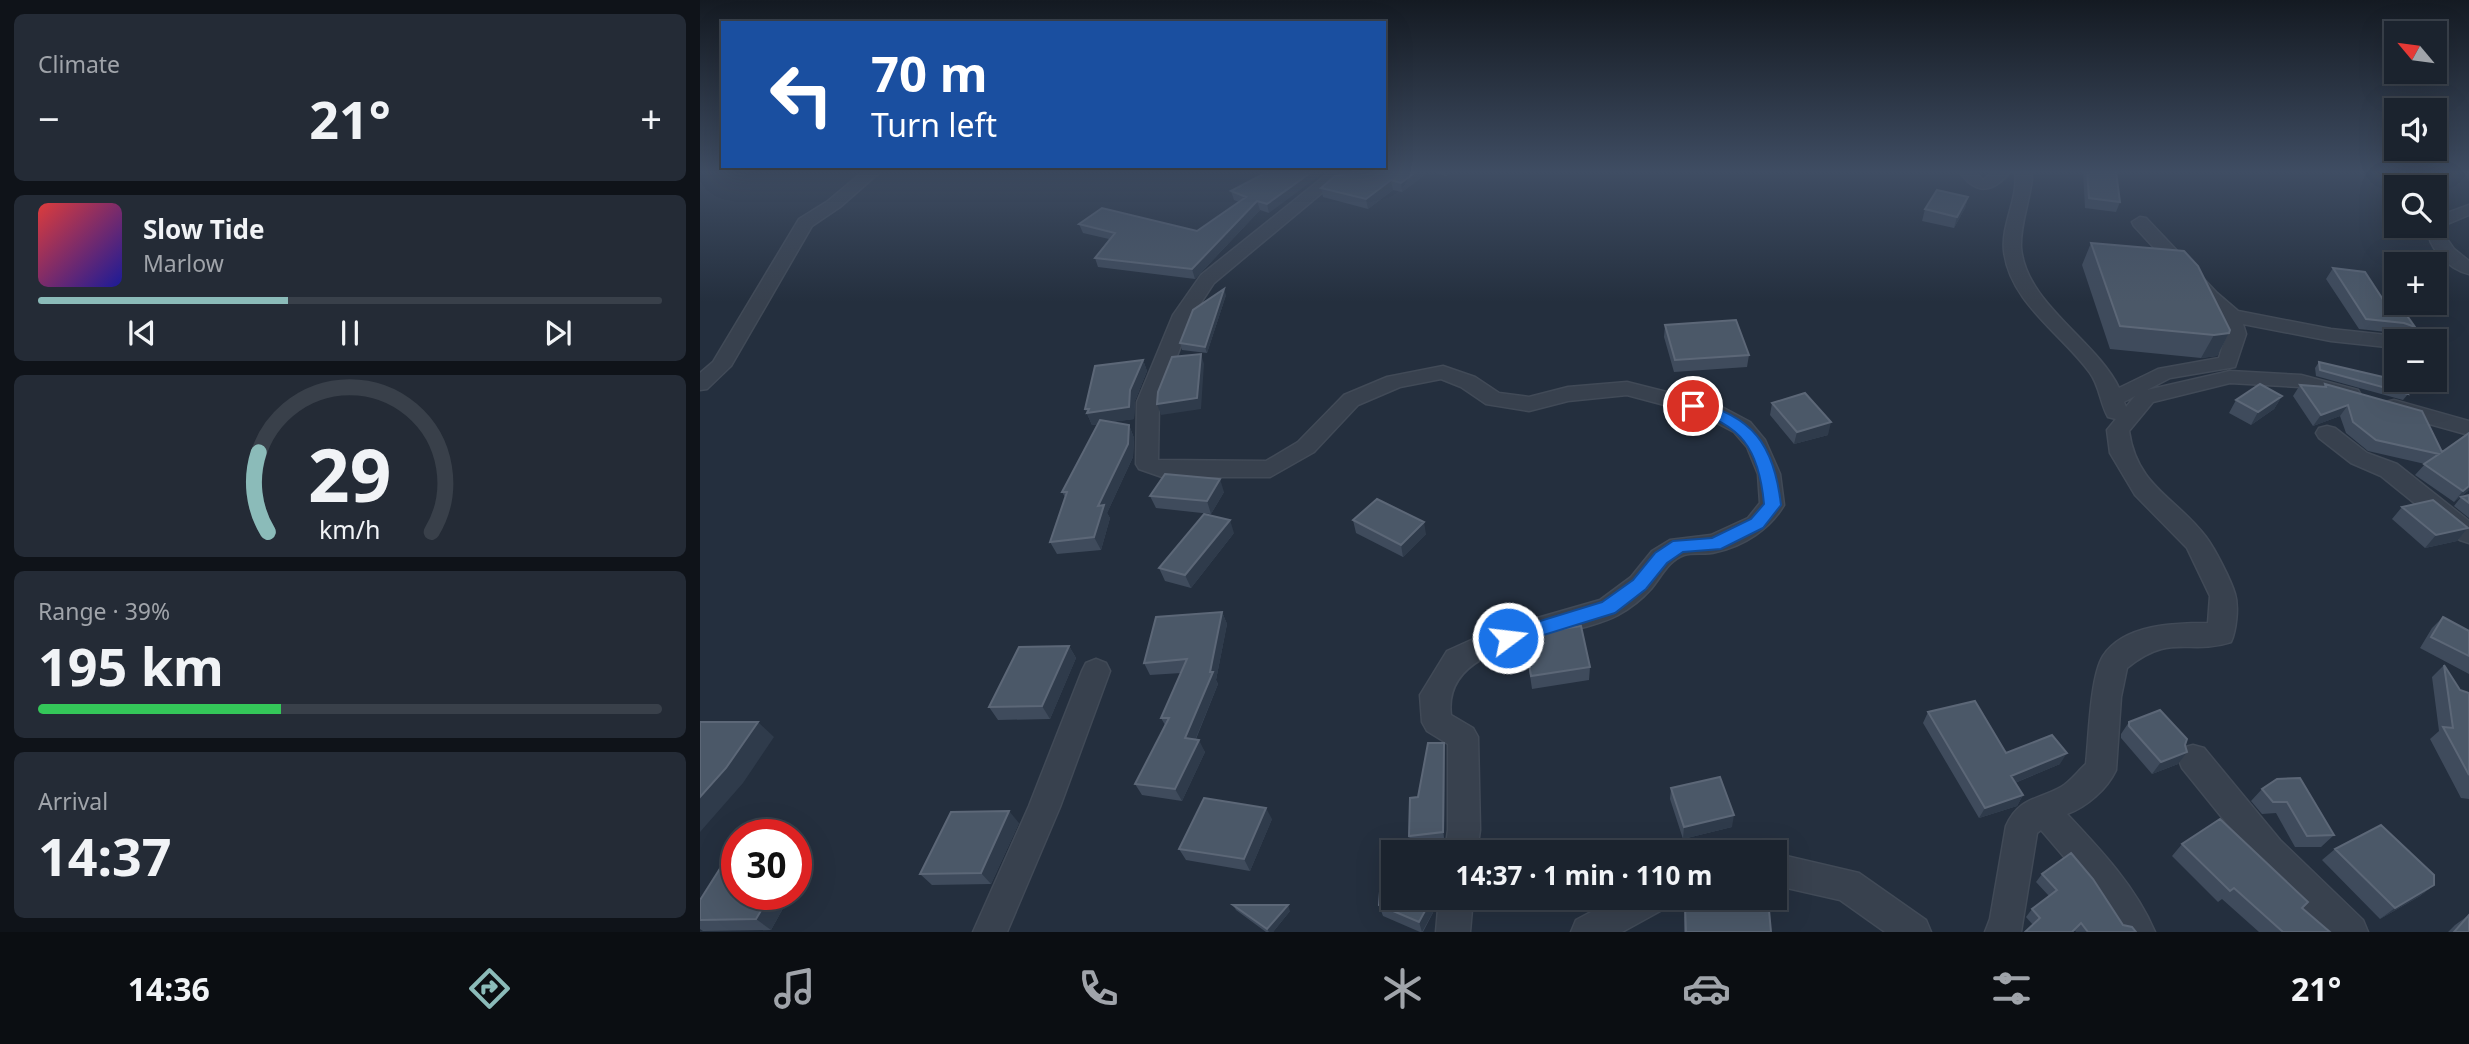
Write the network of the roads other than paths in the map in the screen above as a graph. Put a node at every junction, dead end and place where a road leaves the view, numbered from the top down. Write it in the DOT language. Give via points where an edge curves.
graph roads {
  1 [pos="818,214"];
  2 [pos="1291,214"];
  3 [pos="2017,214"];
  4 [pos="2451,214"];
  5 [pos="2140,222"];
  6 [pos="2469,269"];
  7 [pos="2232,316"];
  8 [pos="2384,341"];
  9 [pos="700,384"];
  10 [pos="2115,398"];
  11 [pos="2469,428"];
  12 [pos="2118,430"];
  13 [pos="2327,433"];
  14 [pos="2469,534"];
  15 [pos="1096,671"];
  16 [pos="2193,758"];
  17 [pos="2042,808"];
  18 [pos="1461,840"];
  19 [pos="1787,872"];
  20 [pos="1455,910"];
  21 [pos="1628,910"];
  22 [pos="990,932"];
  23 [pos="1453,932"];
  24 [pos="1588,932"];
  25 [pos="1914,932"];
  26 [pos="2002,932"];
  27 [pos="2138,932"];
  28 [pos="2351,932"];
  1 -- 9 [label="street" via="805,223 721,366"];
  2 -- 18 [label="street" via="1206,279 1183,316 1148,402 1147,464 1162,469 1270,469 1306,447 1351,400 1394,382 1443,372 1493,399 1529,404 1568,394 1627,388 1710,410 1742,427 1757,445 1769,474 1772,505 1757,524 1714,544 1679,546 1608,608 1489,643 1457,659 1434,695 1437,722 1462,737"];
  3 -- 10 [label="street" via="2013,254 2038,304 2098,368"];
  4 -- 6 [label="street" via="2438,223 2438,243"];
  5 -- 7 [label="street"];
  7 -- 8 [label="street"];
  7 -- 10 [label="street" via="2236,334 2228,363 2165,373"];
  10 -- 12 [label="street"];
  11 -- 12 [label="street" via="2301,381 2230,377 2146,397"];
  12 -- 17 [label="street" via="2121,453 2143,489 2197,543 2223,596 2221,634 2174,634 2138,643 2114,662 2101,770 2071,798"];
  13 -- 14 [label="street" via="2359,458 2389,470"];
  15 -- 22 [label="street"];
  16 -- 28 [label="street" via="2269,851"];
  17 -- 26 [label="street" via="2022,826"];
  17 -- 27 [label="street" via="2101,875"];
  19 -- 25 [label="street" via="1847,884"];
  20 -- 23 [label="street"];
  21 -- 24 [label="street"];
}
